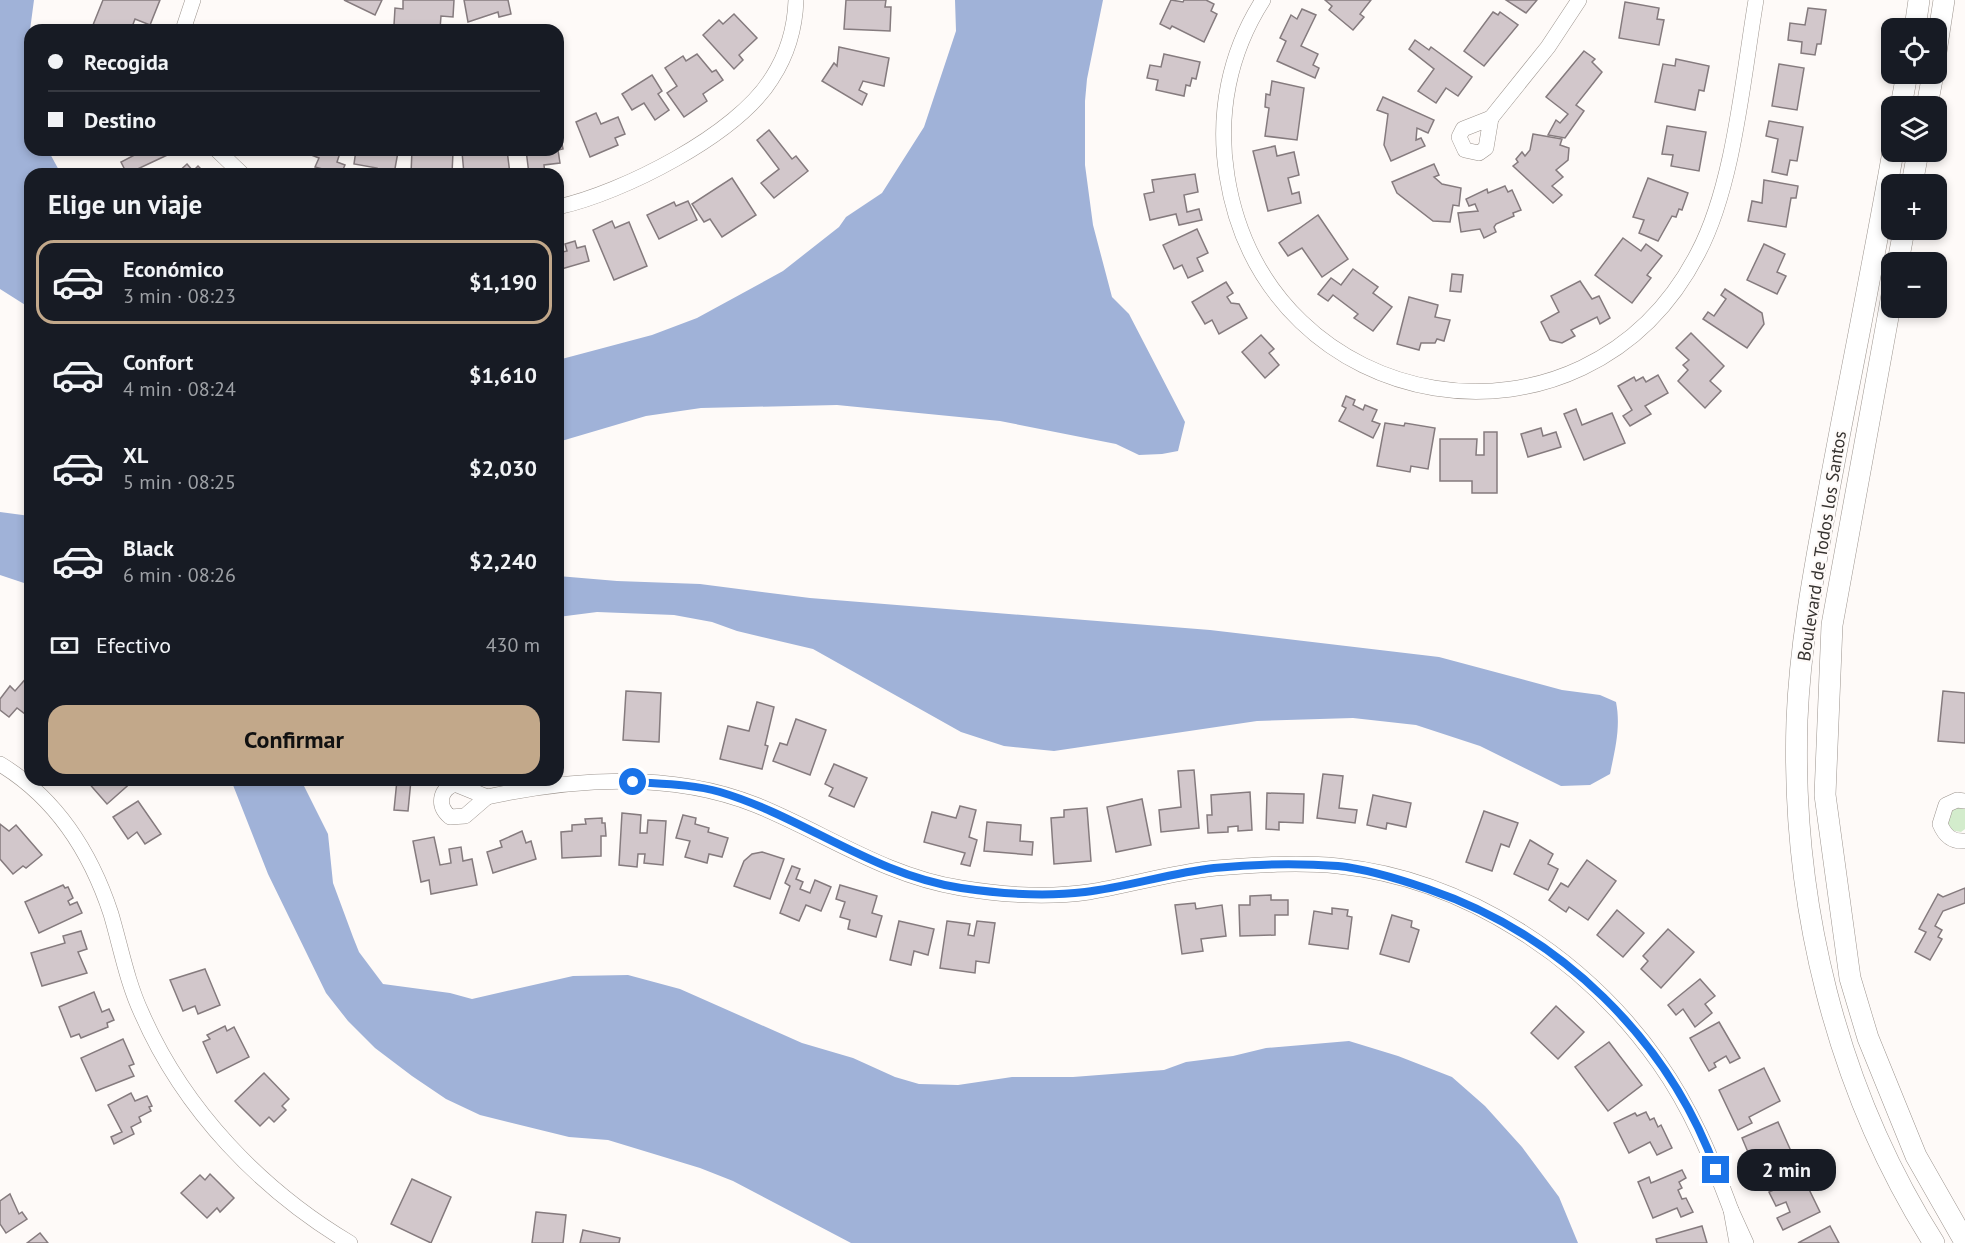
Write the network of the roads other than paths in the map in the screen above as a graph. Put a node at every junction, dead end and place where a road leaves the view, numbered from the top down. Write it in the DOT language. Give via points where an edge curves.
graph roads {
  1 [pos="193,0"];
  2 [pos="796,0"];
  3 [pos="1263,0"];
  4 [pos="1579,0"];
  5 [pos="1756,0"];
  6 [pos="1919,0"];
  7 [pos="1944,0"];
  8 [pos="1916,18"];
  9 [pos="1941,18"];
  10 [pos="185,24"];
  11 [pos="1491,118"];
  12 [pos="223,156"];
  13 [pos="1891,162"];
  14 [pos="236,168"];
  15 [pos="564,205"];
  16 [pos="1888,318"];
  17 [pos="0,764"];
  18 [pos="24,782"];
  19 [pos="564,785"];
  20 [pos="29,786"];
  21 [pos="549,786"];
  22 [pos="487,797"];
  23 [pos="1965,801"];
  24 [pos="1965,840"];
  25 [pos="1731,1210"];
  26 [pos="1965,1242"];
  27 [pos="350,1243"];
  28 [pos="1737,1243"];
  29 [pos="1746,1243"];
  30 [pos="1934,1243"];
  1 -- 10 [label="street"];
  2 -- 15 [label="street" via="792,35 782,59 772,79 741,113 676,158 597,195"];
  3 -- 5 [label="street" via="1238,51 1222,114 1228,187 1238,222 1261,274 1300,322 1356,363 1397,380 1476,392 1538,385 1600,357 1660,308 1683,279 1713,219 1726,169"];
  4 -- 11 [label="street" via="1548,47"];
  6 -- 8 [label="street"];
  7 -- 9 [label="street"];
  12 -- 14 [label="street"];
  13 -- 30 [label="street, Boulevard de Todos los Santos" via="1807,611 1797,719 1797,796 1819,965 1838,1033 1864,1106"];
  16 -- 26 [label="street, Boulevard de Todos los Santos" via="1832,625 1825,795 1850,978 1868,1038 1916,1156"];
  17 -- 18 [label="street"];
  19 -- 25 [label="street" via="614,781 692,786 718,792 757,806 893,870 960,888 1003,893 1088,892 1214,868 1283,865 1339,866 1398,878 1494,915 1571,967 1612,1005 1660,1063 1684,1102 1709,1150"];
  20 -- 27 [label="street" via="64,821 84,851 111,915 143,1017 205,1116 238,1157 279,1195"];
  21 -- 22 [label="street"];
  23 -- 24 [label="street" via="1946,805 1940,824 1952,840"];
  25 -- 28 [label="street"];
  25 -- 29 [label="street"];
}
